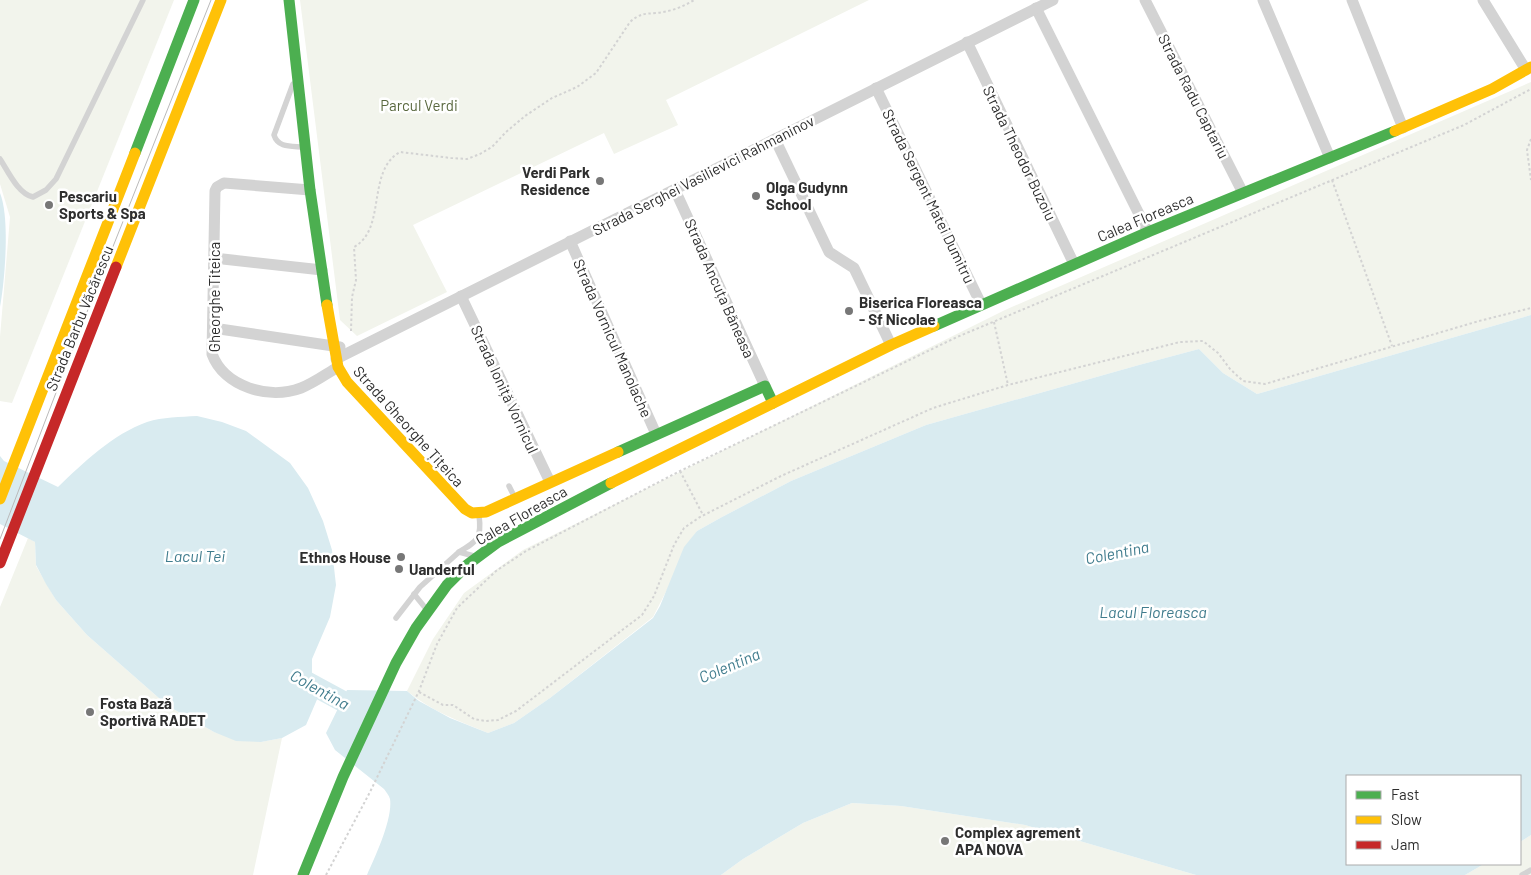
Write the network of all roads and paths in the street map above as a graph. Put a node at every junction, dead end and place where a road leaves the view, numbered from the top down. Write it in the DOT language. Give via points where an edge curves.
graph roads {
  1 [pos="143,0"];
  2 [pos="194,0"];
  3 [pos="221,0"];
  4 [pos="289,0"];
  5 [pos="694,0"];
  6 [pos="1053,0"];
  7 [pos="1145,0"];
  8 [pos="1263,0"];
  9 [pos="1352,0"];
  10 [pos="1482,0"];
  11 [pos="1036,8"];
  12 [pos="967,42"];
  13 [pos="1528,68"];
  14 [pos="298,71"];
  15 [pos="876,88"];
  16 [pos="1531,89"];
  17 [pos="1403,128"];
  18 [pos="775,139"];
  19 [pos="1531,139"];
  20 [pos="305,147"];
  21 [pos="1330,158"];
  22 [pos="0,159"];
  23 [pos="1332,180"];
  24 [pos="1531,180"];
  25 [pos="310,190"];
  26 [pos="675,190"];
  27 [pos="1243,193"];
  28 [pos="1148,232"];
  29 [pos="570,241"];
  30 [pos="214,258"];
  31 [pos="1074,264"];
  32 [pos="322,270"];
  33 [pos="461,296"];
  34 [pos="982,304"];
  35 [pos="1531,308"];
  36 [pos="994,322"];
  37 [pos="213,328"];
  38 [pos="351,331"];
  39 [pos="333,345"];
  40 [pos="891,345"];
  41 [pos="1392,346"];
  42 [pos="353,350"];
  43 [pos="337,363"];
  44 [pos="1008,385"];
  45 [pos="765,386"];
  46 [pos="750,393"];
  47 [pos="769,405"];
  48 [pos="656,434"];
  49 [pos="680,471"];
  50 [pos="550,482"];
  51 [pos="509,486"];
  52 [pos="515,498"];
  53 [pos="0,499"];
  54 [pos="479,513"];
  55 [pos="704,516"];
  56 [pos="459,552"];
  57 [pos="478,557"];
  58 [pos="0,563"];
  59 [pos="414,594"];
  60 [pos="427,610"];
  61 [pos="396,618"];
  62 [pos="419,691"];
  63 [pos="1531,870"];
  64 [pos="303,875"];
  65 [pos="326,875"];
  66 [pos="1522,875"];
  1 -- 22 [label="lane" via="56,179 39,195 27,196"];
  2 -- 53 [label="main road, Strada Barbu Văcărescu"];
  3 -- 58 [label="main road, Strada Barbu Văcărescu"];
  4 -- 14 [label="main road, Strada Gheorghe Țițeica"];
  5 -- 38 [label="path" via="673,10 637,16 596,73 525,116 492,148 467,159 400,152 396,155 381,177 374,213 364,240 354,247 356,280"];
  6 -- 11 [label="street, Strada Serghei Vasilievici Rahmaninov"];
  7 -- 27 [label="street, Strada Radu Captariu"];
  8 -- 21 [label="street"];
  9 -- 17 [label="street"];
  10 -- 13 [label="street"];
  11 -- 12 [label="street, Strada Serghei Vasilievici Rahmaninov"];
  11 -- 28 [label="street"];
  12 -- 15 [label="street, Strada Serghei Vasilievici Rahmaninov"];
  12 -- 31 [label="street, Strada Theodor Buzoiu"];
  13 -- 17 [label="main road, Calea Floreasca" via="1479,95"];
  14 -- 20 [label="main road, Strada Gheorghe Țițeica"];
  14 -- 20 [label="lane" via="274,135 281,145"];
  15 -- 18 [label="street, Strada Serghei Vasilievici Rahmaninov"];
  15 -- 34 [label="street, Strada Sergent Matei Dumitru"];
  16 -- 23 [label="path" via="1464,125"];
  17 -- 21 [label="main road, Calea Floreasca"];
  18 -- 26 [label="street, Strada Serghei Vasilievici Rahmaninov"];
  18 -- 40 [label="street" via="829,252 854,268"];
  19 -- 24 [label="path" via="1527,150"];
  20 -- 25 [label="main road, Strada Gheorghe Țițeica"];
  21 -- 27 [label="main road, Calea Floreasca"];
  23 -- 36 [label="path"];
  23 -- 41 [label="path"];
  25 -- 30 [label="street, Gheorghe Titeica" via="221,184 215,191"];
  25 -- 32 [label="main road, Strada Gheorghe Țițeica"];
  26 -- 29 [label="street, Strada Serghei Vasilievici Rahmaninov"];
  26 -- 45 [label="street, Strada Ancuța Băneasa"];
  27 -- 28 [label="main road, Calea Floreasca"];
  28 -- 31 [label="main road, Calea Floreasca"];
  29 -- 33 [label="street, Strada Serghei Vasilievici Rahmaninov"];
  29 -- 48 [label="street, Strada Vornicul Manolache"];
  30 -- 32 [label="street"];
  30 -- 37 [label="street, Gheorghe Titeica"];
  31 -- 34 [label="main road, Calea Floreasca"];
  32 -- 39 [label="main road, Strada Gheorghe Țițeica"];
  33 -- 42 [label="street, Strada Serghei Vasilievici Rahmaninov"];
  33 -- 50 [label="street, Strada Ioniță Vornicul"];
  34 -- 40 [label="main road, Calea Floreasca"];
  35 -- 41 [label="path"];
  36 -- 44 [label="path"];
  36 -- 49 [label="path"];
  37 -- 39 [label="street"];
  37 -- 43 [label="street, Gheorghe Titeica" via="212,354 220,369 256,390 273,393 296,390"];
  39 -- 42 [label="street"];
  39 -- 43 [label="main road, Strada Gheorghe Țițeica"];
  40 -- 47 [label="main road, Calea Floreasca"];
  41 -- 44 [label="path" via="1265,384 1243,381 1218,353 1203,342 1180,342"];
  42 -- 43 [label="street, Strada Serghei Vasilievici Rahmaninov"];
  43 -- 54 [label="main road, Strada Gheorghe Țițeica" via="347,382 464,509"];
  44 -- 55 [label="path" via="906,419 781,476"];
  45 -- 46 [label="main road, Calea Floreasca"];
  45 -- 47 [label="main road"];
  46 -- 47 [label="main road"];
  46 -- 48 [label="main road, Calea Floreasca"];
  47 -- 57 [label="main road, Calea Floreasca" via="526,526"];
  48 -- 50 [label="main road, Calea Floreasca"];
  49 -- 55 [label="path"];
  49 -- 62 [label="path" via="526,551 496,571 458,608 437,644"];
  50 -- 52 [label="main road, Calea Floreasca"];
  51 -- 52 [label="lane"];
  52 -- 54 [label="main road, Calea Floreasca"];
  54 -- 56 [label="lane" via="481,530 476,542"];
  55 -- 62 [label="path" via="684,528 654,596 642,615 516,711 498,720 474,719"];
  56 -- 57 [label="lane"];
  56 -- 59 [label="lane"];
  57 -- 60 [label="main road, Calea Floreasca"];
  59 -- 60 [label="lane"];
  59 -- 61 [label="lane"];
  60 -- 64 [label="main road, Calea Floreasca" via="382,692"];
  62 -- 65 [label="path"];
  63 -- 66 [label="lane"];
}
